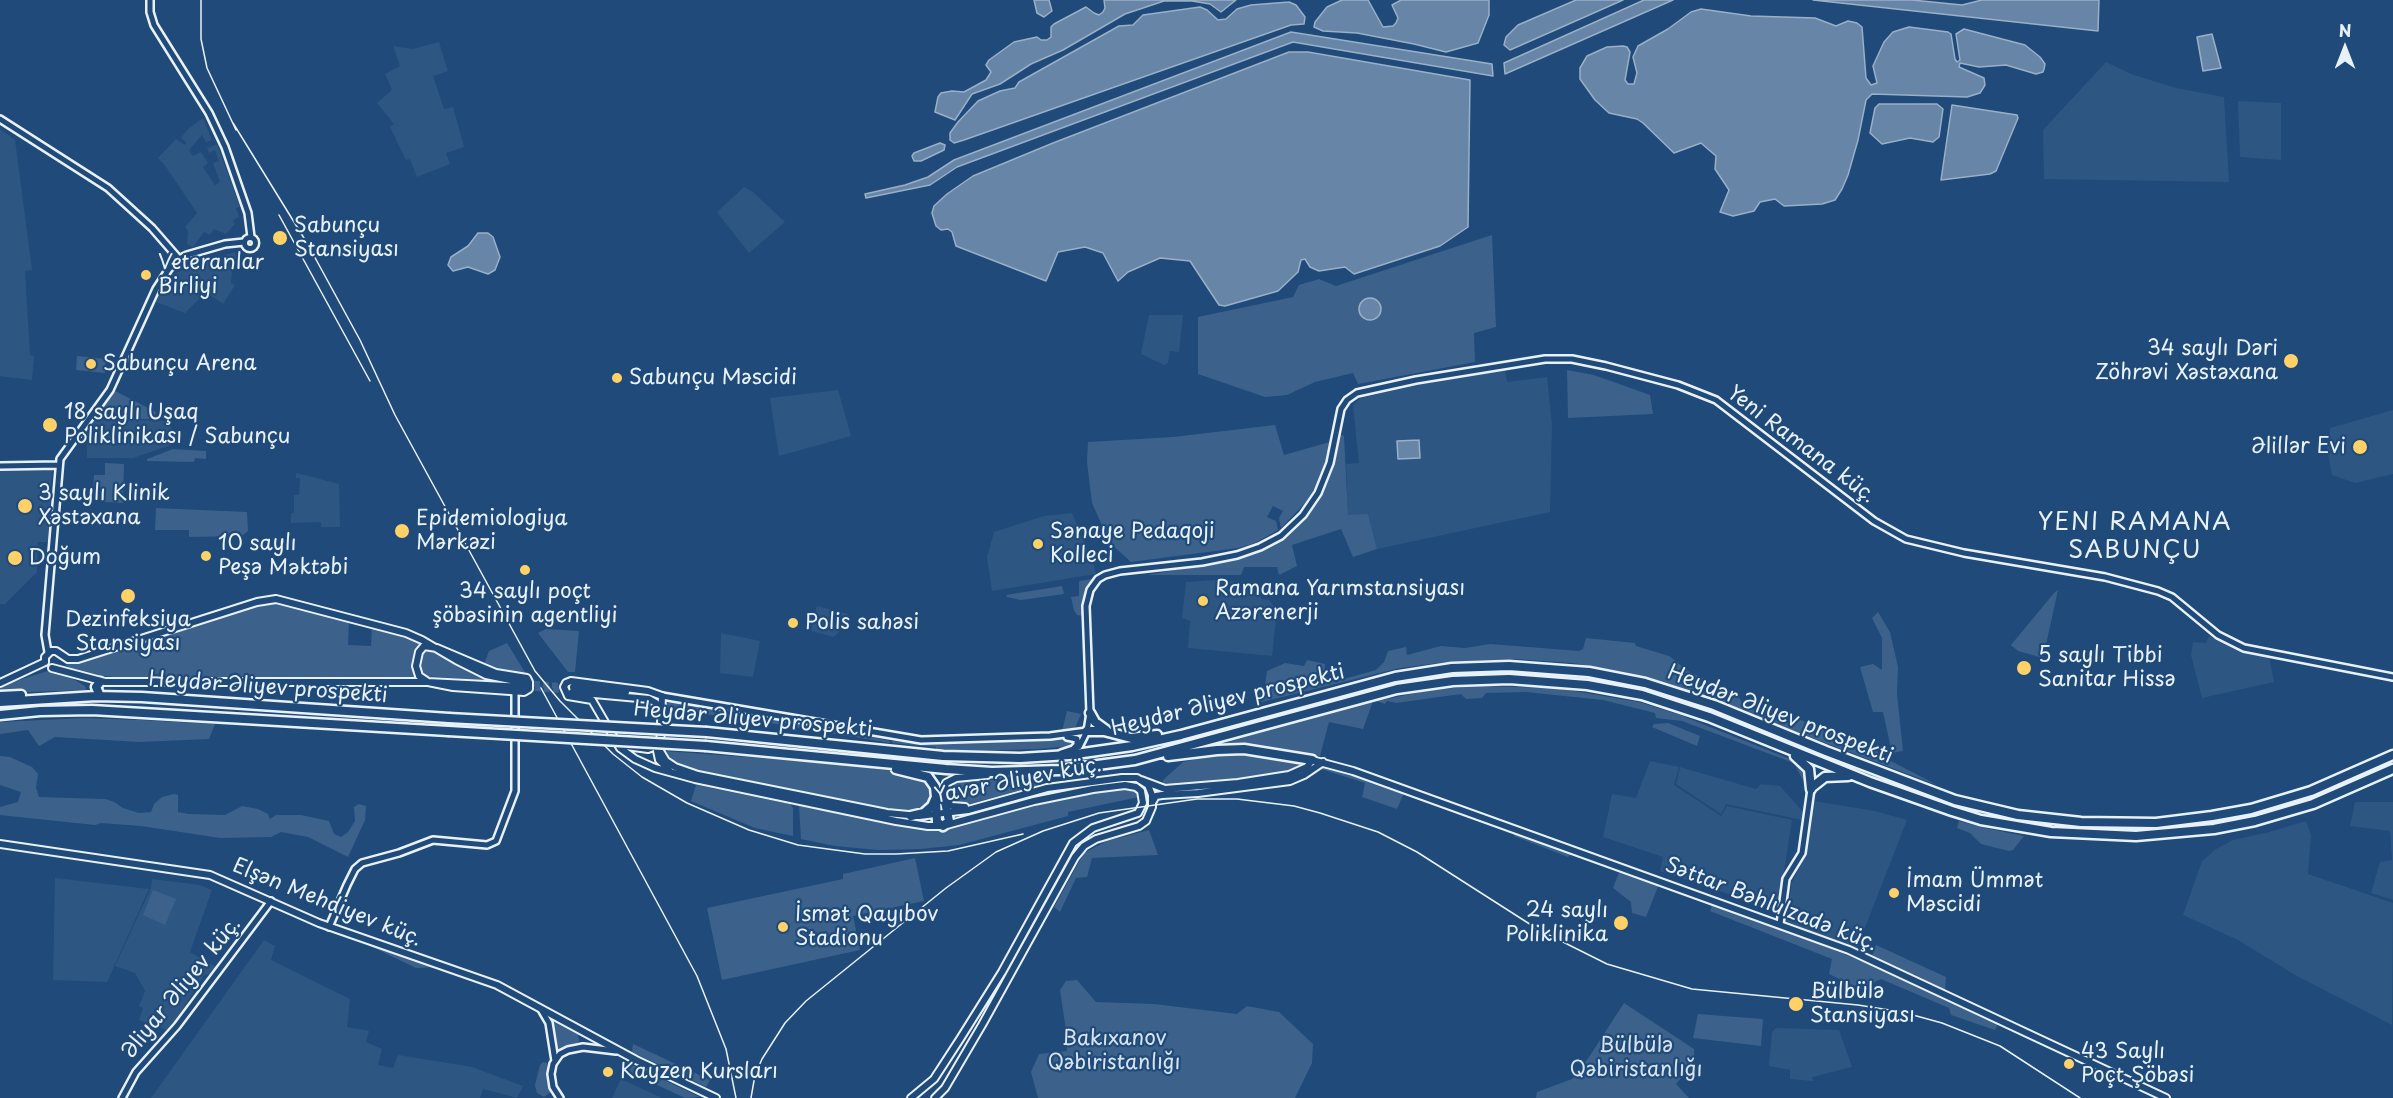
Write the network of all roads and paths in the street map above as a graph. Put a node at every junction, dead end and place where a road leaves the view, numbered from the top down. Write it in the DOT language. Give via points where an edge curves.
graph roads {
  1 [pos="150,0"];
  2 [pos="0,119"];
  3 [pos="251,237"];
  4 [pos="244,243"];
  5 [pos="179,259"];
  6 [pos="58,465"];
  7 [pos="0,466"];
  8 [pos="437,648"];
  9 [pos="48,652"];
  10 [pos="60,655"];
  11 [pos="45,662"];
  12 [pos="52,668"];
  13 [pos="2393,677"];
  14 [pos="428,681"];
  15 [pos="100,682"];
  16 [pos="0,683"];
  17 [pos="515,691"];
  18 [pos="0,696"];
  19 [pos="98,696"];
  20 [pos="662,696"];
  21 [pos="0,702"];
  22 [pos="1090,713"];
  23 [pos="0,715"];
  24 [pos="1226,723"];
  25 [pos="1088,731"];
  26 [pos="1109,732"];
  27 [pos="1050,736"];
  28 [pos="1762,740"];
  29 [pos="616,744"];
  30 [pos="658,744"];
  31 [pos="1069,751"];
  32 [pos="2393,755"];
  33 [pos="819,756"];
  34 [pos="1033,758"];
  35 [pos="1135,760"];
  36 [pos="1312,760"];
  37 [pos="1323,762"];
  38 [pos="2393,769"];
  39 [pos="1029,772"];
  40 [pos="676,774"];
  41 [pos="1141,780"];
  42 [pos="1870,782"];
  43 [pos="1076,783"];
  44 [pos="1811,789"];
  45 [pos="1080,792"];
  46 [pos="940,797"];
  47 [pos="998,801"];
  48 [pos="1152,804"];
  49 [pos="948,812"];
  50 [pos="1138,813"];
  51 [pos="936,814"];
  52 [pos="911,816"];
  53 [pos="1111,821"];
  54 [pos="943,826"];
  55 [pos="1139,826"];
  56 [pos="1116,833"];
  57 [pos="0,844"];
  58 [pos="271,901"];
  59 [pos="1780,924"];
  60 [pos="329,927"];
  61 [pos="538,1006"];
  62 [pos="623,1053"];
  63 [pos="555,1061"];
  64 [pos="122,1098"];
  65 [pos="560,1098"];
  66 [pos="716,1098"];
  67 [pos="911,1098"];
  68 [pos="935,1098"];
  69 [pos="2166,1098"];
  1 -- 3 [label="street" via="154,25 209,113 225,147 248,213"];
  2 -- 5 [label="street" via="108,188"];
  3 -- 4 [label="street"];
  3 -- 4 [label="street" via="254,247 248,248"];
  4 -- 5 [label="street" via="225,244"];
  5 -- 6 [label="street" via="156,289 110,390 64,451"];
  6 -- 7 [label="street"];
  6 -- 9 [label="street" via="45,635"];
  8 -- 10 [label="main road" via="391,629 271,598 85,658 73,660"];
  8 -- 14 [label="main road" via="424,646 417,658 418,673"];
  8 -- 14 [label="main road" via="486,675 525,685"];
  8 -- 17 [label="main road" via="495,673 528,679 528,690"];
  9 -- 10 [label="main road"];
  9 -- 11 [label="main road"];
  10 -- 12 [label="main road" via="59,665"];
  11 -- 12 [label="main road"];
  11 -- 16 [label="main road"];
  12 -- 15 [label="main road"];
  13 -- 22 [label="street, Yeni Ramana küç." via="2244,648 2210,629 2169,595 2149,589 1906,538 1874,521 1716,400 1678,385 1616,369 1553,358 1501,364 1357,393 1341,409 1330,463 1318,493 1281,536 1237,555 1100,577 1090,590 1086,606"];
  14 -- 15 [label="main road"];
  14 -- 17 [label="main road" via="453,687"];
  15 -- 19 [label="highway"];
  17 -- 60 [label="street" via="515,791 496,841 484,845 433,840 362,862 355,869"];
  18 -- 19 [label="highway"];
  19 -- 21 [label="highway, Heydər Əliyev prospekti"];
  19 -- 34 [label="highway, Heydər Əliyev prospekti, bridge" via="707,732 943,756"];
  20 -- 27 [label="street" via="907,738 944,741"];
  20 -- 29 [label="main road" via="641,689 566,683 566,694 592,700"];
  20 -- 30 [label="main road"];
  20 -- 30 [label="main road" via="572,689 654,701 658,709"];
  22 -- 25 [label="street, Yeni Ramana küç."];
  22 -- 26 [label="highway"];
  23 -- 33 [label="highway, Heydər Əliyev prospekti, bridge" via="92,710"];
  24 -- 26 [label="highway" via="1145,737"];
  24 -- 32 [label="highway, Heydər Əliyev prospekti" via="1365,684 1432,670 1509,666 1562,669 1615,676 1673,691 1918,786 1983,807 2114,824 2186,820 2251,809 2311,791"];
  24 -- 34 [label="highway, Heydər Əliyev prospekti" via="1094,753"];
  25 -- 26 [label="highway"];
  25 -- 27 [label="street"];
  25 -- 31 [label="street" via="1081,745"];
  27 -- 31 [label="street" via="1077,740"];
  28 -- 35 [label="highway, Heydər Əliyev prospekti" via="1670,704 1612,689 1535,680 1480,679 1397,689"];
  28 -- 42 [label="highway, Heydər Əliyev prospekti"];
  28 -- 44 [label="highway" via="1805,764 1811,775"];
  29 -- 30 [label="main road" via="633,749"];
  29 -- 40 [label="main road, Yavər Əliyev küç." via="644,763"];
  30 -- 40 [label="main road" via="656,754 661,763"];
  30 -- 52 [label="main road, Yavər Əliyev küç." via="664,758 687,772"];
  31 -- 34 [label="street"];
  33 -- 39 [label="highway, Heydər Əliyev prospekti" via="946,769"];
  33 -- 46 [label="highway" via="923,775 933,782"];
  35 -- 36 [label="highway" via="1244,749"];
  35 -- 39 [label="highway, Heydər Əliyev prospekti"];
  36 -- 37 [label="main road, Səttar Bəhlulzadə küç."];
  36 -- 41 [label="main road, Yavər Əliyev küç." via="1304,769 1289,775 1228,784 1165,789"];
  37 -- 48 [label="main road" via="1290,781 1159,795"];
  37 -- 59 [label="main road, Səttar Bəhlulzadə küç."];
  38 -- 42 [label="highway, Heydər Əliyev prospekti" via="2313,804 2255,821 2136,836 2071,834 1993,822"];
  39 -- 46 [label="main road" via="952,779"];
  40 -- 54 [label="main road, Yavər Əliyev küç." via="889,819"];
  41 -- 43 [label="main road, Yavər Əliyev küç." via="1129,777"];
  41 -- 48 [label="main road" via="1149,788"];
  42 -- 44 [label="highway" via="1831,775 1820,779"];
  43 -- 45 [label="main road" via="1060,788 1060,792"];
  43 -- 47 [label="main road, Yavər Əliyev küç."];
  44 -- 59 [label="street" via="1802,853 1786,879"];
  45 -- 50 [label="main road, Yavər Əliyev küç." via="1136,787 1143,798"];
  45 -- 54 [label="main road, Yavər Əliyev küç."];
  46 -- 47 [label="main road" via="962,807"];
  46 -- 49 [label="highway"];
  46 -- 51 [label="highway"];
  46 -- 52 [label="highway" via="927,811"];
  47 -- 49 [label="main road, Yavər Əliyev küç."];
  48 -- 55 [label="main road" via="1149,818"];
  49 -- 51 [label="main road, Yavər Əliyev küç."];
  49 -- 54 [label="highway" via="949,822"];
  50 -- 53 [label="main road"];
  50 -- 55 [label="main road" via="1131,821 1133,826"];
  51 -- 52 [label="main road, Yavər Əliyev küç."];
  51 -- 54 [label="highway" via="937,824"];
  53 -- 56 [label="main road" via="1128,821 1128,827"];
  53 -- 67 [label="main road" via="1084,833 1068,850 1002,972 960,1039 934,1079"];
  55 -- 56 [label="main road"];
  56 -- 68 [label="main road" via="1089,843 1075,857 1005,986 945,1088"];
  57 -- 58 [label="main road, Elşən Mehdiyev küç." via="201,873"];
  58 -- 60 [label="main road, Elşən Mehdiyev küç."];
  58 -- 64 [label="street, Əliyar Əliyev küç." via="177,1026 136,1072"];
  59 -- 69 [label="main road, Səttar Bəhlulzadə küç." via="1867,957"];
  60 -- 61 [label="main road, Elşən Mehdiyev küç." via="497,985"];
  61 -- 62 [label="main road, Elşən Mehdiyev küç."];
  61 -- 63 [label="street" via="548,1019"];
  62 -- 63 [label="street" via="597,1047 575,1048"];
  62 -- 66 [label="main road, Elşən Mehdiyev küç."];
  63 -- 65 [label="street" via="551,1080"];
}
